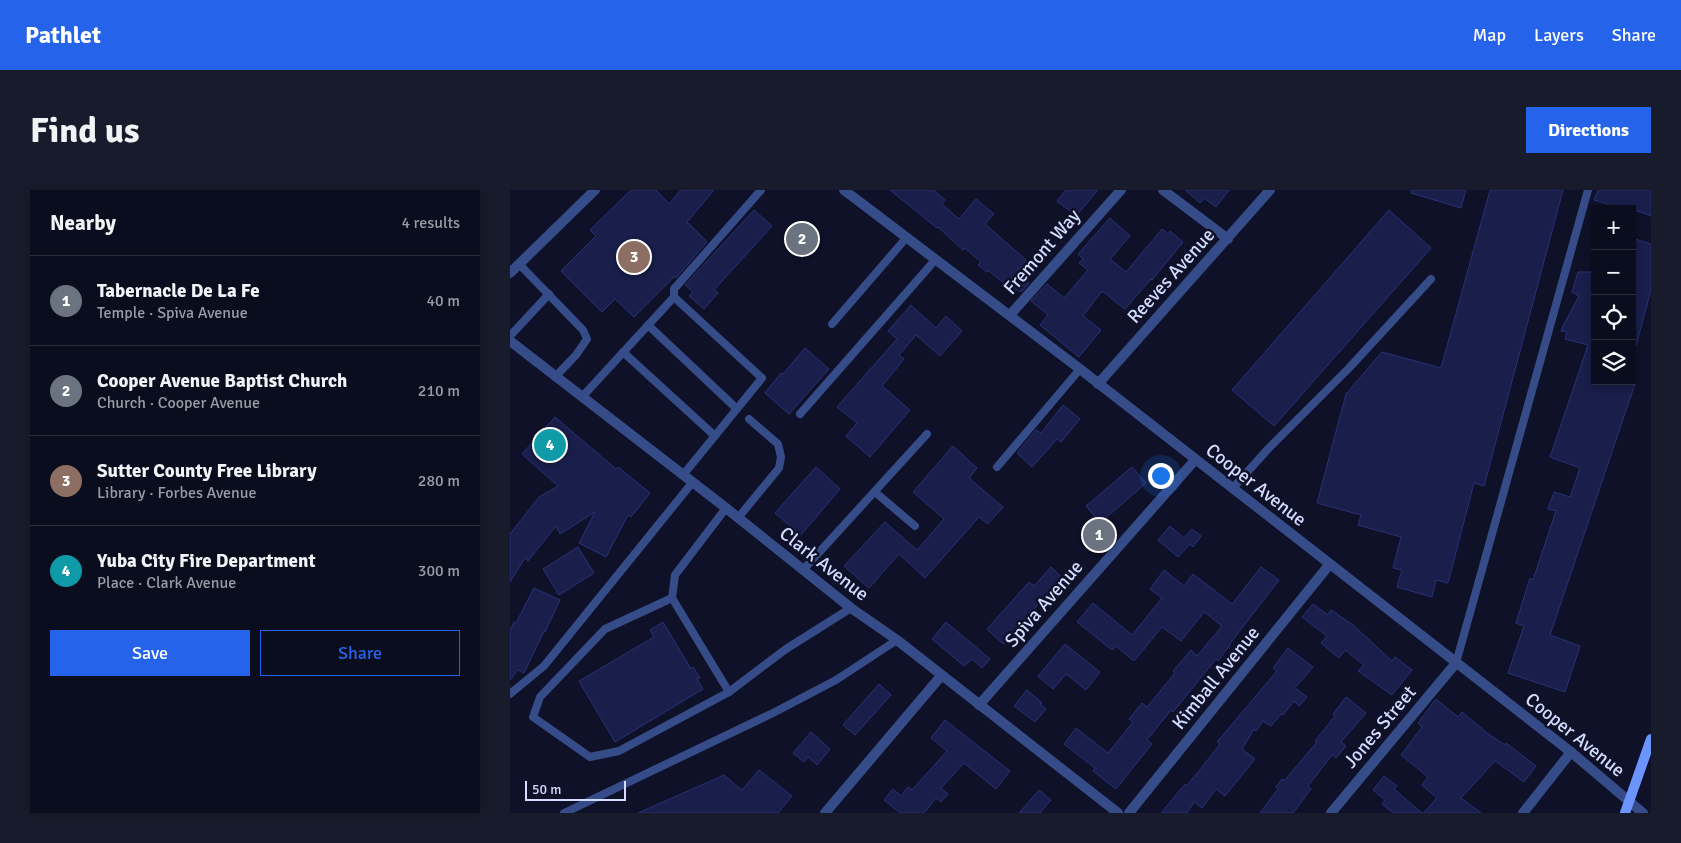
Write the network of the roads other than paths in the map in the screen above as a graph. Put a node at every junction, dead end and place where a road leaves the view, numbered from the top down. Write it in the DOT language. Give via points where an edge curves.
graph roads {
  1 [pos="761,190"];
  2 [pos="844,190"];
  3 [pos="1120,190"];
  4 [pos="1164,190"];
  5 [pos="1270,190"];
  6 [pos="1588,190"];
  7 [pos="593,191"];
  8 [pos="907,237"];
  9 [pos="1228,239"];
  10 [pos="936,259"];
  11 [pos="519,264"];
  12 [pos="510,273"];
  13 [pos="1430,279"];
  14 [pos="549,294"];
  15 [pos="674,298"];
  16 [pos="1010,315"];
  17 [pos="832,324"];
  18 [pos="648,325"];
  19 [pos="510,336"];
  20 [pos="510,341"];
  21 [pos="623,352"];
  22 [pos="1080,369"];
  23 [pos="555,377"];
  24 [pos="1098,384"];
  25 [pos="582,397"];
  26 [pos="737,408"];
  27 [pos="800,414"];
  28 [pos="749,419"];
  29 [pos="927,434"];
  30 [pos="715,436"];
  31 [pos="1195,460"];
  32 [pos="997,467"];
  33 [pos="683,475"];
  34 [pos="692,482"];
  35 [pos="1232,489"];
  36 [pos="874,492"];
  37 [pos="726,508"];
  38 [pos="738,518"];
  39 [pos="915,526"];
  40 [pos="1329,565"];
  41 [pos="803,570"];
  42 [pos="672,598"];
  43 [pos="851,608"];
  44 [pos="897,640"];
  45 [pos="1456,663"];
  46 [pos="941,676"];
  47 [pos="730,692"];
  48 [pos="510,694"];
  49 [pos="979,705"];
  50 [pos="1651,738"];
  51 [pos="1571,752"];
  52 [pos="1629,802"];
  53 [pos="564,813"];
  54 [pos="825,813"];
  55 [pos="1118,813"];
  56 [pos="1129,813"];
  57 [pos="1331,813"];
  58 [pos="1523,813"];
  59 [pos="1625,813"];
  60 [pos="1643,813"];
  1 -- 15 [label="lane" via="674,289"];
  2 -- 8 [label="street, Cooper Avenue"];
  3 -- 16 [label="street, Fremont Way"];
  4 -- 9 [label="street"];
  5 -- 9 [label="street, Reeves Avenue"];
  6 -- 45 [label="lane"];
  7 -- 11 [label="street"];
  8 -- 10 [label="street, Cooper Avenue"];
  8 -- 17 [label="lane"];
  9 -- 24 [label="street, Reeves Avenue"];
  10 -- 16 [label="street, Cooper Avenue"];
  10 -- 27 [label="lane"];
  11 -- 12 [label="street"];
  11 -- 14 [label="lane"];
  13 -- 35 [label="lane"];
  14 -- 19 [label="lane"];
  14 -- 23 [label="lane" via="587,338"];
  15 -- 18 [label="lane"];
  15 -- 26 [label="lane" via="762,378"];
  16 -- 22 [label="street, Cooper Avenue"];
  18 -- 21 [label="lane"];
  18 -- 26 [label="lane"];
  20 -- 23 [label="street, Clark Avenue"];
  21 -- 25 [label="lane"];
  21 -- 30 [label="lane"];
  22 -- 24 [label="street, Cooper Avenue"];
  22 -- 32 [label="lane"];
  23 -- 25 [label="street, Clark Avenue"];
  24 -- 31 [label="street, Cooper Avenue"];
  25 -- 33 [label="street, Clark Avenue"];
  26 -- 30 [label="lane"];
  28 -- 38 [label="lane" via="778,444 781,457 779,468"];
  29 -- 36 [label="lane"];
  30 -- 33 [label="lane"];
  31 -- 35 [label="street, Cooper Avenue"];
  31 -- 49 [label="street, Spiva Avenue"];
  33 -- 34 [label="street, Clark Avenue"];
  34 -- 37 [label="street, Clark Avenue"];
  34 -- 48 [label="lane" via="544,666"];
  35 -- 40 [label="street, Cooper Avenue"];
  36 -- 39 [label="lane"];
  36 -- 41 [label="lane"];
  37 -- 38 [label="street, Clark Avenue"];
  37 -- 42 [label="lane" via="675,575"];
  38 -- 41 [label="street, Clark Avenue"];
  40 -- 45 [label="street, Cooper Avenue"];
  40 -- 56 [label="street, Kimball Avenue"];
  41 -- 43 [label="street, Clark Avenue"];
  42 -- 47 [label="lane"];
  42 -- 47 [label="lane" via="605,629 540,697 533,717 590,758 619,751"];
  43 -- 44 [label="street, Clark Avenue"];
  43 -- 47 [label="lane" via="786,648"];
  44 -- 46 [label="street, Clark Avenue"];
  44 -- 53 [label="lane" via="836,680 773,713"];
  45 -- 51 [label="street, Cooper Avenue"];
  45 -- 57 [label="street, Jones Street"];
  46 -- 49 [label="street, Clark Avenue"];
  46 -- 54 [label="street"];
  49 -- 55 [label="street, Clark Avenue"];
  50 -- 52 [label="main road"];
  51 -- 52 [label="street, Cooper Avenue"];
  51 -- 58 [label="street"];
  52 -- 59 [label="main road"];
  52 -- 60 [label="street, Cooper Avenue"];
}
